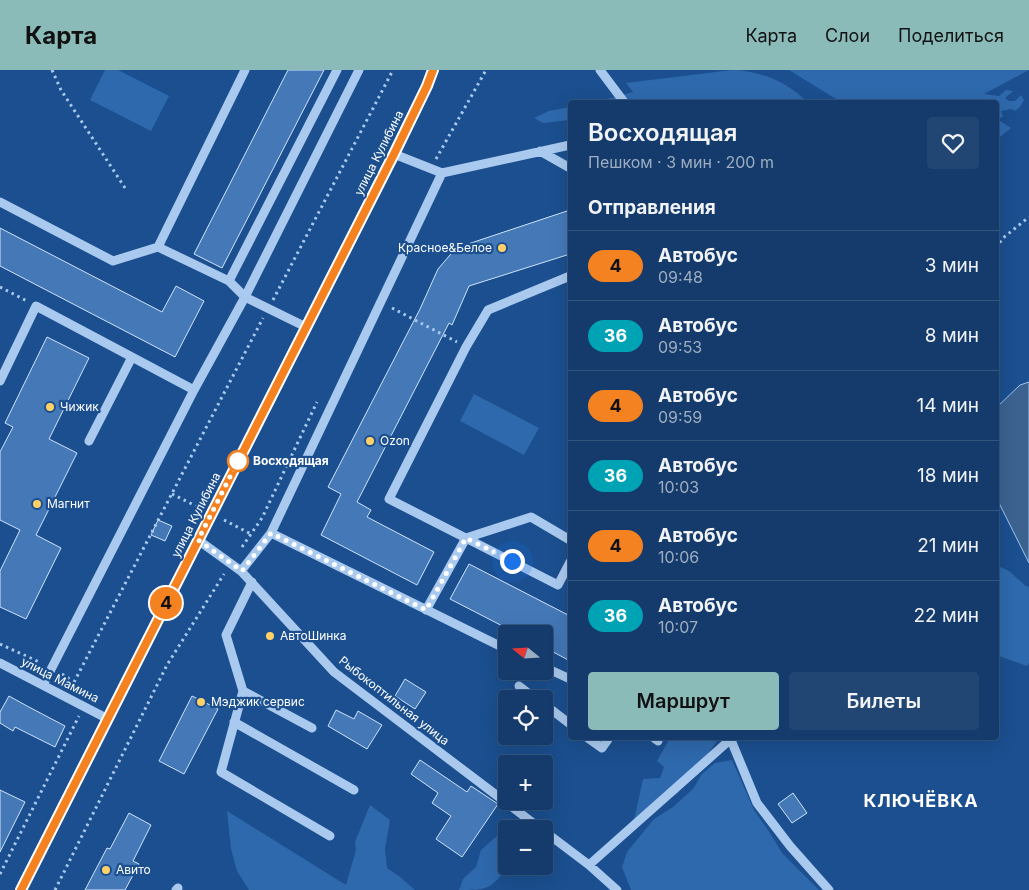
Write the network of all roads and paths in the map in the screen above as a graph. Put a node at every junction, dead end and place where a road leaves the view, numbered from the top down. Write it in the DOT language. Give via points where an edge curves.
graph roads {
  1 [pos="52,70"];
  2 [pos="245,70"];
  3 [pos="337,70"];
  4 [pos="359,70"];
  5 [pos="392,70"];
  6 [pos="433,70"];
  7 [pos="486,70"];
  8 [pos="600,70"];
  9 [pos="622,100"];
  10 [pos="568,145"];
  11 [pos="540,151"];
  12 [pos="394,154"];
  13 [pos="568,167"];
  14 [pos="430,169"];
  15 [pos="442,173"];
  16 [pos="127,191"];
  17 [pos="0,202"];
  18 [pos="1029,217"];
  19 [pos="999,244"];
  20 [pos="158,247"];
  21 [pos="568,277"];
  22 [pos="229,282"];
  23 [pos="0,287"];
  24 [pos="245,297"];
  25 [pos="380,302"];
  26 [pos="36,306"];
  27 [pos="268,308"];
  28 [pos="306,327"];
  29 [pos="466,347"];
  30 [pos="132,357"];
  31 [pos="0,380"];
  32 [pos="194,390"];
  33 [pos="318,401"];
  34 [pos="89,441"];
  35 [pos="271,533"];
  36 [pos="466,538"];
  37 [pos="568,539"];
  38 [pos="198,540"];
  39 [pos="231,563"];
  40 [pos="568,566"];
  41 [pos="242,571"];
  42 [pos="252,582"];
  43 [pos="426,610"];
  44 [pos="0,644"];
  45 [pos="498,645"];
  46 [pos="0,663"];
  47 [pos="52,668"];
  48 [pos="553,671"];
  49 [pos="568,678"];
  50 [pos="74,682"];
  51 [pos="43,685"];
  52 [pos="519,686"];
  53 [pos="524,690"];
  54 [pos="243,691"];
  55 [pos="66,697"];
  56 [pos="84,706"];
  57 [pos="553,711"];
  58 [pos="108,718"];
  59 [pos="234,722"];
  60 [pos="568,722"];
  61 [pos="312,728"];
  62 [pos="591,740"];
  63 [pos="608,740"];
  64 [pos="730,740"];
  65 [pos="731,740"];
  66 [pos="354,790"];
  67 [pos="529,820"];
  68 [pos="330,836"];
  69 [pos="553,838"];
  70 [pos="589,865"];
  71 [pos="0,874"];
  72 [pos="20,890"];
  73 [pos="55,890"];
  74 [pos="617,890"];
  75 [pos="829,890"];
  1 -- 16 [label="path" via="61,90"];
  2 -- 20 [label="street"];
  3 -- 22 [label="street"];
  4 -- 24 [label="street"];
  5 -- 27 [label="path"];
  6 -- 12 [label="main road, улица Кулибина"];
  7 -- 14 [label="path"];
  8 -- 9 [label="street"];
  10 -- 11 [label="street"];
  11 -- 13 [label="street"];
  11 -- 15 [label="street"];
  12 -- 14 [label="street"];
  12 -- 28 [label="main road, улица Кулибина"];
  14 -- 15 [label="street"];
  15 -- 25 [label="street"];
  17 -- 20 [label="street" via="113,261"];
  18 -- 19 [label="path"];
  20 -- 22 [label="street"];
  21 -- 29 [label="street" via="488,310"];
  22 -- 24 [label="street"];
  23 -- 26 [label="path"];
  24 -- 27 [label="street"];
  24 -- 32 [label="street"];
  25 -- 29 [label="path"];
  25 -- 35 [label="street"];
  26 -- 30 [label="street"];
  26 -- 31 [label="street"];
  27 -- 28 [label="street"];
  27 -- 50 [label="path"];
  28 -- 38 [label="main road, улица Кулибина"];
  29 -- 36 [label="street" via="390,499"];
  30 -- 32 [label="street"];
  30 -- 34 [label="street"];
  32 -- 47 [label="street"];
  33 -- 39 [label="path" via="262,518"];
  35 -- 41 [label="street"];
  35 -- 43 [label="street"];
  36 -- 37 [label="street" via="531,517"];
  36 -- 40 [label="street" via="558,585"];
  36 -- 43 [label="street"];
  38 -- 39 [label="street, Рыбокоптильная улица"];
  38 -- 58 [label="main road, улица Кулибина"];
  39 -- 41 [label="street, Рыбокоптильная улица"];
  39 -- 73 [label="path" via="167,665"];
  41 -- 42 [label="street, Рыбокоптильная улица"];
  42 -- 54 [label="street" via="226,635"];
  42 -- 67 [label="street, Рыбокоптильная улица" via="334,672"];
  43 -- 45 [label="street"];
  44 -- 47 [label="path"];
  46 -- 51 [label="street, улица Мамина"];
  47 -- 50 [label="path"];
  47 -- 51 [label="street"];
  48 -- 49 [label="street"];
  50 -- 55 [label="path"];
  51 -- 55 [label="street, улица Мамина"];
  52 -- 53 [label="street"];
  54 -- 59 [label="street"];
  54 -- 61 [label="street"];
  55 -- 56 [label="street, улица Мамина"];
  56 -- 58 [label="street, улица Мамина"];
  56 -- 71 [label="path"];
  57 -- 60 [label="street"];
  58 -- 72 [label="main road, улица Кулибина"];
  59 -- 66 [label="street"];
  59 -- 68 [label="street" via="221,772"];
  62 -- 63 [label="street" via="602,748"];
  64 -- 70 [label="street"];
  65 -- 75 [label="street" via="757,803"];
  69 -- 70 [label="street, Рыбокоптильная улица"];
  70 -- 74 [label="street, Рыбокоптильная улица"];
}
